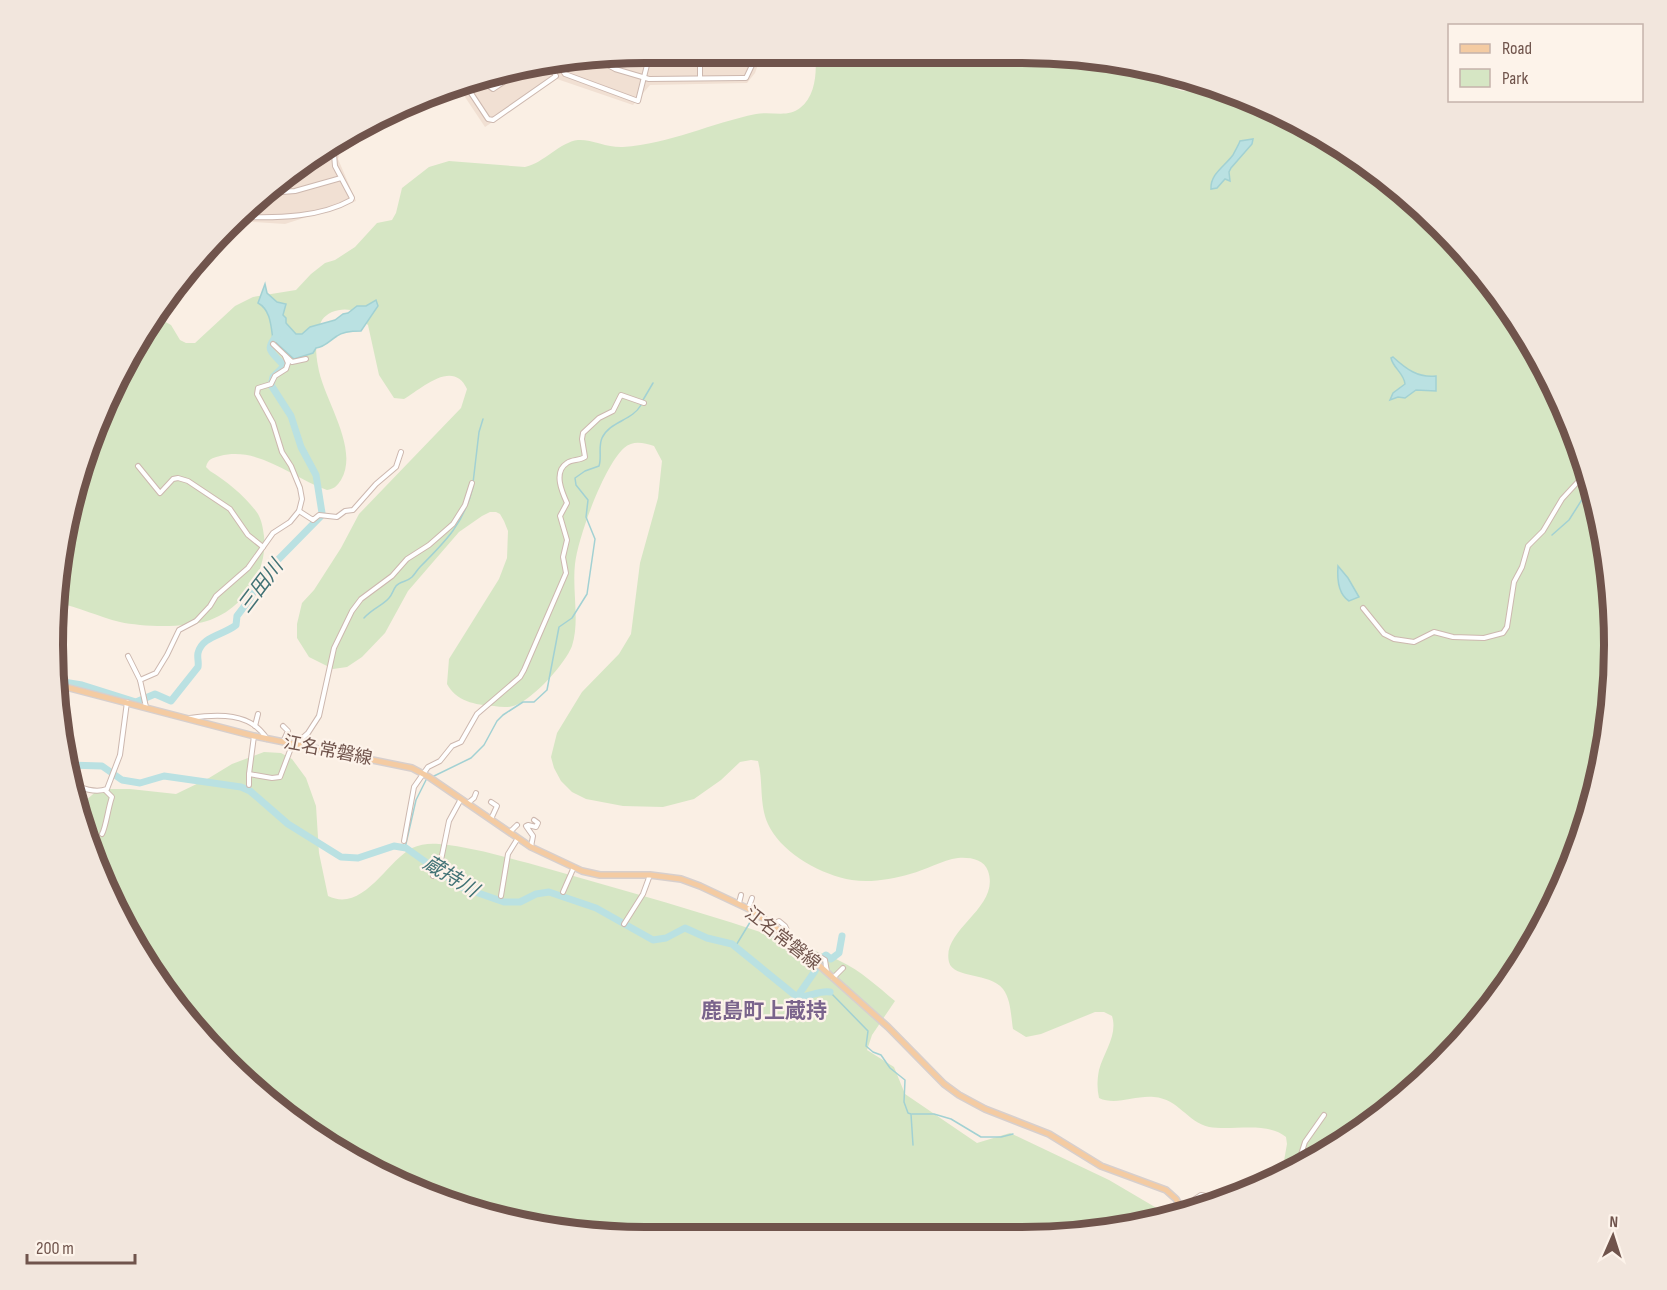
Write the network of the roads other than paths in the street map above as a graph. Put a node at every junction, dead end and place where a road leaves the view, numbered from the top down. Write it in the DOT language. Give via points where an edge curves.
graph roads {
  1 [pos="647,63"];
  2 [pos="700,63"];
  3 [pos="753,63"];
  4 [pos="606,64"];
  5 [pos="563,69"];
  6 [pos="553,71"];
  7 [pos="643,78"];
  8 [pos="700,78"];
  9 [pos="507,80"];
  10 [pos="488,85"];
  11 [pos="469,91"];
  12 [pos="334,154"];
  13 [pos="341,178"];
  14 [pos="280,192"];
  15 [pos="250,217"];
  16 [pos="273,344"];
  17 [pos="285,356"];
  18 [pos="306,359"];
  19 [pos="644,403"];
  20 [pos="401,452"];
  21 [pos="138,466"];
  22 [pos="1580,480"];
  23 [pos="472,483"];
  24 [pos="299,511"];
  25 [pos="263,547"];
  26 [pos="1363,608"];
  27 [pos="128,656"];
  28 [pos="140,680"];
  29 [pos="64,687"];
  30 [pos="127,702"];
  31 [pos="147,707"];
  32 [pos="258,714"];
  33 [pos="190,718"];
  34 [pos="255,726"];
  35 [pos="283,726"];
  36 [pos="254,736"];
  37 [pos="267,739"];
  38 [pos="283,742"];
  39 [pos="295,744"];
  40 [pos="249,774"];
  41 [pos="428,776"];
  42 [pos="249,785"];
  43 [pos="81,788"];
  44 [pos="105,790"];
  45 [pos="476,793"];
  46 [pos="461,799"];
  47 [pos="491,802"];
  48 [pos="468,803"];
  49 [pos="491,820"];
  50 [pos="534,820"];
  51 [pos="517,825"];
  52 [pos="510,832"];
  53 [pos="102,834"];
  54 [pos="518,838"];
  55 [pos="404,841"];
  56 [pos="531,847"];
  57 [pos="574,867"];
  58 [pos="650,875"];
  59 [pos="433,876"];
  60 [pos="563,892"];
  61 [pos="741,895"];
  62 [pos="501,897"];
  63 [pos="752,898"];
  64 [pos="739,903"];
  65 [pos="748,909"];
  66 [pos="624,924"];
  67 [pos="810,957"];
  68 [pos="843,968"];
  69 [pos="827,973"];
  70 [pos="833,978"];
  71 [pos="1324,1115"];
  72 [pos="1301,1156"];
  73 [pos="1179,1205"];
  1 -- 7 [label="street"];
  2 -- 8 [label="street"];
  3 -- 8 [label="street" via="746,78"];
  4 -- 7 [label="street"];
  5 -- 7 [label="street" via="565,75 638,101"];
  6 -- 11 [label="street" via="556,76 493,120 488,120"];
  7 -- 8 [label="street"];
  9 -- 10 [label="street" via="493,89"];
  12 -- 13 [label="street"];
  13 -- 14 [label="street"];
  13 -- 15 [label="street" via="352,198 347,202 308,213"];
  16 -- 17 [label="street"];
  17 -- 18 [label="street" via="294,362"];
  17 -- 24 [label="street" via="288,367 271,384 258,388 258,398 273,423 300,488"];
  19 -- 41 [label="street" via="621,394 613,411 583,433 585,457 566,463 560,479 567,503 560,516 567,540 563,557 566,573 525,670 477,714 461,742 428,767"];
  20 -- 24 [label="street" via="396,466 353,510 337,517 319,515 313,520"];
  21 -- 25 [label="street" via="160,493 178,478 204,490 230,509 248,535"];
  22 -- 26 [label="street" via="1528,546 1514,582 1503,633 1484,638 1450,637 1434,632 1414,642 1399,640 1384,634"];
  23 -- 39 [label="street" via="463,509 448,528 407,559 352,611 335,642 319,716"];
  24 -- 25 [label="street"];
  25 -- 28 [label="street" via="248,568 203,613 179,630 156,673"];
  27 -- 28 [label="street"];
  28 -- 31 [label="street"];
  29 -- 30 [label="main road, 江名常磐線"];
  30 -- 31 [label="main road, 江名常磐線"];
  30 -- 44 [label="street" via="120,755"];
  31 -- 33 [label="main road, 江名常磐線"];
  32 -- 34 [label="street"];
  33 -- 34 [label="street" via="234,717"];
  33 -- 36 [label="main road, 江名常磐線"];
  34 -- 37 [label="street"];
  35 -- 38 [label="street" via="288,731"];
  36 -- 37 [label="main road, 江名常磐線"];
  36 -- 40 [label="street"];
  37 -- 38 [label="main road, 江名常磐線"];
  38 -- 39 [label="main road, 江名常磐線"];
  39 -- 40 [label="street" via="280,777"];
  39 -- 41 [label="main road, 江名常磐線" via="400,764"];
  40 -- 42 [label="street"];
  41 -- 46 [label="main road, 江名常磐線"];
  41 -- 55 [label="street" via="414,788"];
  43 -- 44 [label="street"];
  44 -- 53 [label="street" via="112,797"];
  45 -- 48 [label="street"];
  46 -- 48 [label="main road, 江名常磐線"];
  46 -- 59 [label="street" via="449,821 440,865"];
  47 -- 49 [label="street" via="498,806"];
  48 -- 49 [label="main road, 江名常磐線"];
  49 -- 52 [label="main road, 江名常磐線"];
  50 -- 56 [label="street" via="538,823 536,827 526,826 533,836"];
  51 -- 52 [label="street"];
  52 -- 54 [label="main road, 江名常磐線"];
  54 -- 56 [label="main road, 江名常磐線"];
  54 -- 62 [label="street" via="508,854"];
  56 -- 57 [label="main road, 江名常磐線"];
  57 -- 58 [label="main road, 江名常磐線" via="600,875"];
  57 -- 60 [label="street"];
  58 -- 64 [label="main road, 江名常磐線" via="681,879"];
  58 -- 66 [label="street"];
  61 -- 64 [label="street"];
  63 -- 65 [label="street"];
  64 -- 65 [label="main road, 江名常磐線"];
  65 -- 67 [label="main road, 江名常磐線"];
  67 -- 69 [label="main road, 江名常磐線"];
  67 -- 69 [label="street" via="823,958"];
  68 -- 70 [label="street"];
  69 -- 70 [label="main road, 江名常磐線"];
  70 -- 73 [label="main road, 江名常磐線" via="959,1095 1049,1134 1101,1166 1166,1190"];
  71 -- 72 [label="street" via="1305,1142"];
}
